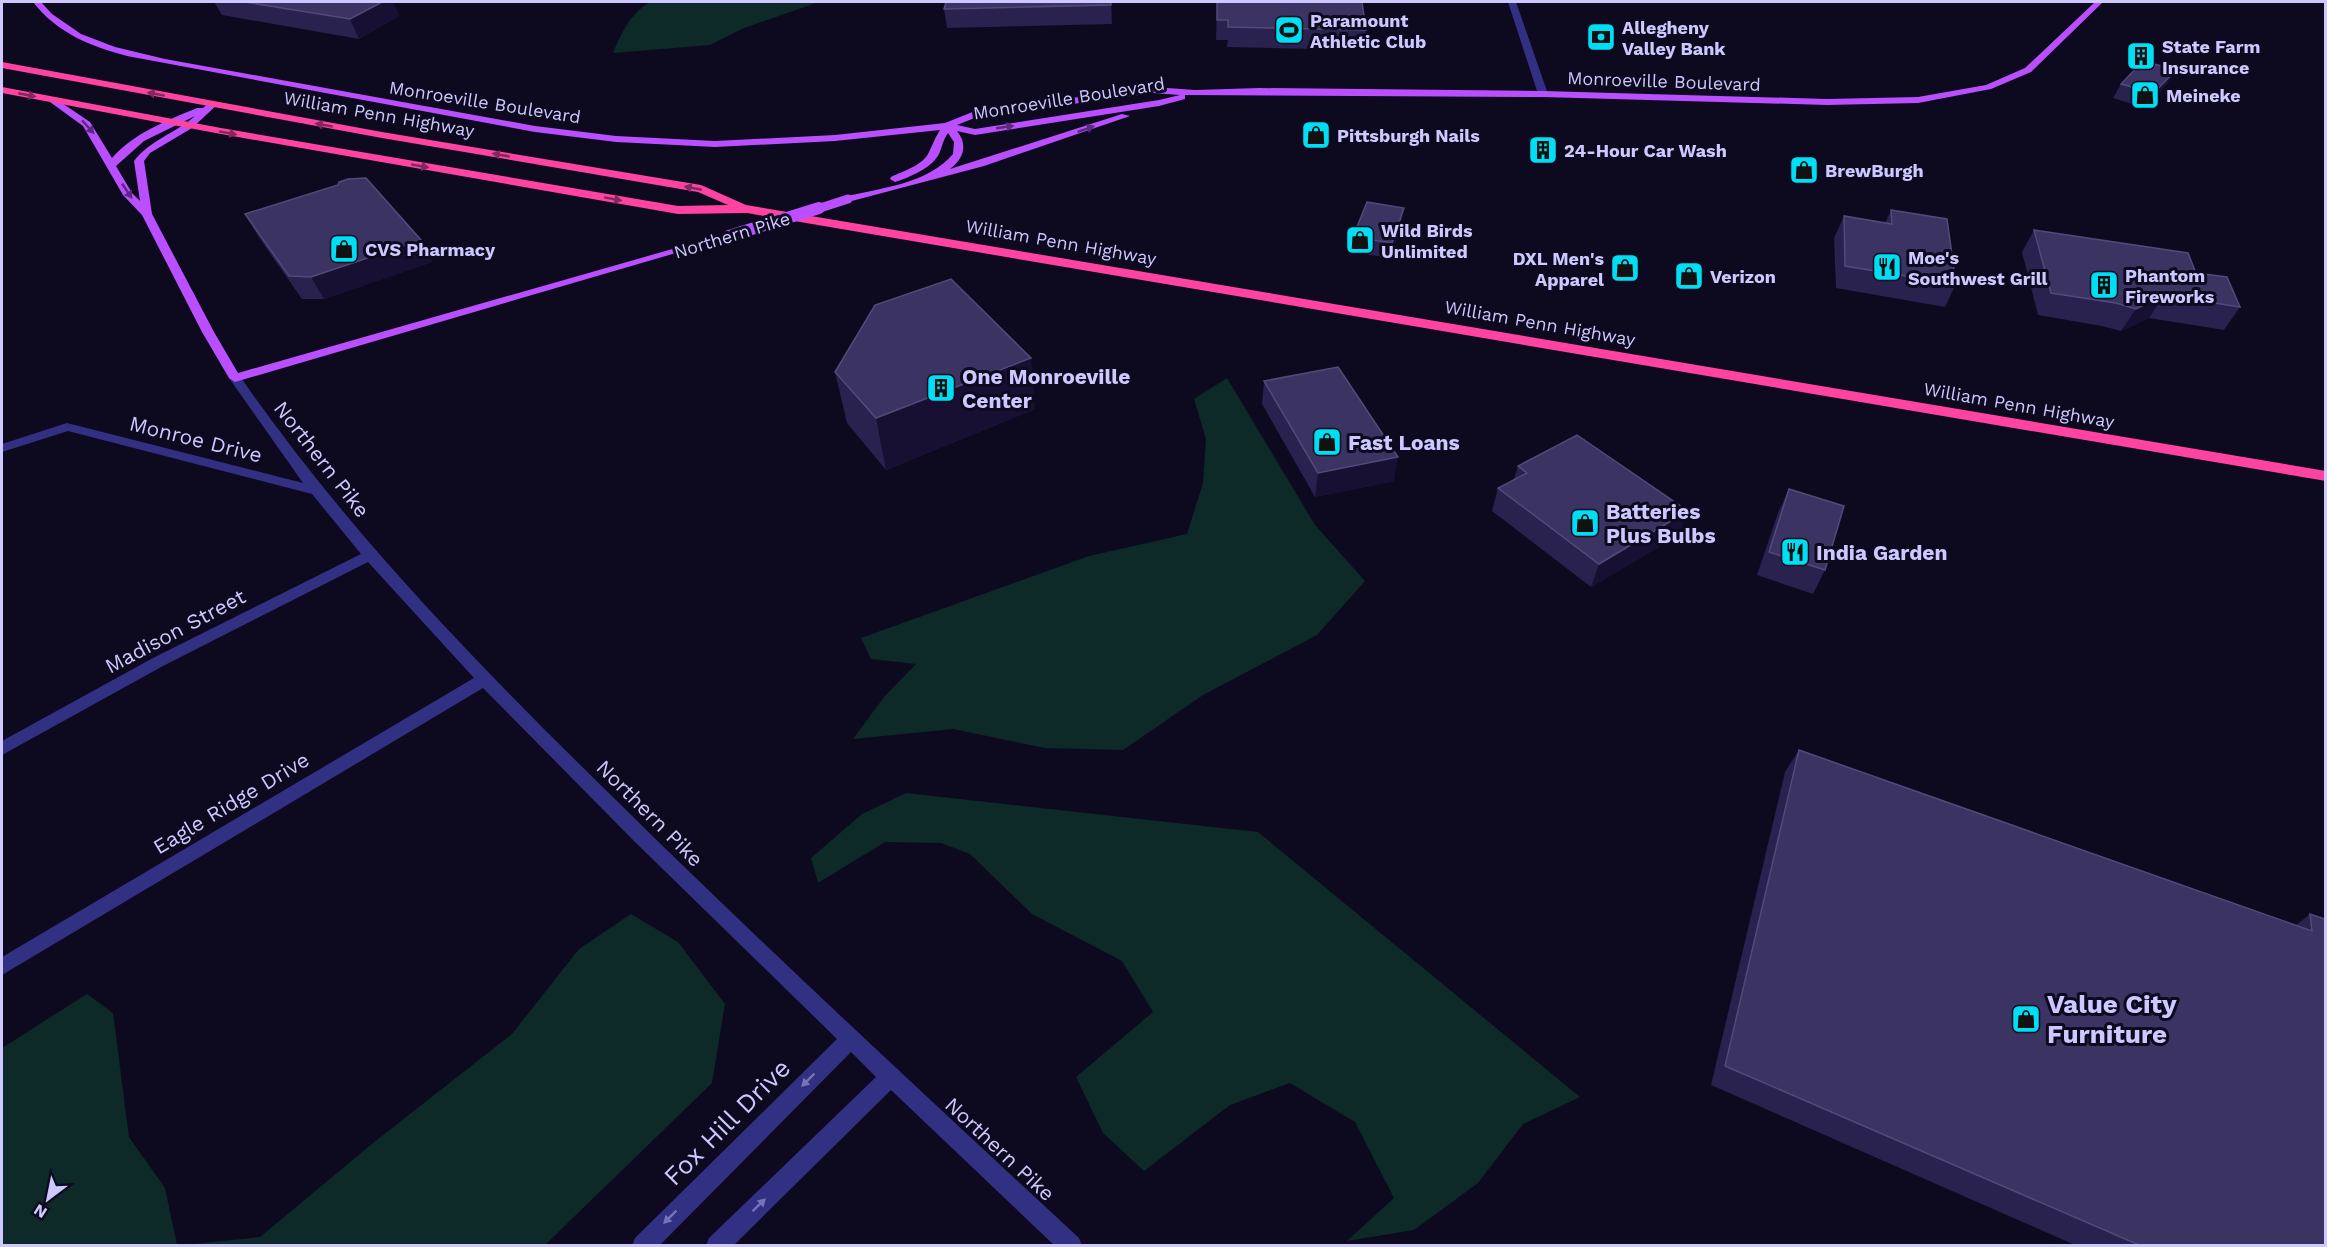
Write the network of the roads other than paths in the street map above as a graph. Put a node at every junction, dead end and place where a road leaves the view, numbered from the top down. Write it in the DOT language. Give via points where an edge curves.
graph roads {
  1 [pos="38,2"];
  2 [pos="1512,2"];
  3 [pos="2099,2"];
  4 [pos="2,65"];
  5 [pos="2,90"];
  6 [pos="1195,93"];
  7 [pos="1543,94"];
  8 [pos="53,100"];
  9 [pos="1159,103"];
  10 [pos="213,104"];
  11 [pos="171,122"];
  12 [pos="189,126"];
  13 [pos="948,126"];
  14 [pos="112,164"];
  15 [pos="930,177"];
  16 [pos="848,199"];
  17 [pos="747,209"];
  18 [pos="147,214"];
  19 [pos="235,378"];
  20 [pos="2,448"];
  21 [pos="2325,476"];
  22 [pos="314,490"];
  23 [pos="370,555"];
  24 [pos="484,680"];
  25 [pos="2,749"];
  26 [pos="2,967"];
  27 [pos="850,1038"];
  28 [pos="890,1077"];
  29 [pos="643,1245"];
  30 [pos="717,1245"];
  31 [pos="1071,1245"];
  1 -- 13 [label="main road, Monroeville Boulevard" via="71,32 122,52 535,129 635,141 715,144 835,138"];
  2 -- 7 [label="street"];
  3 -- 7 [label="main road, Monroeville Boulevard" via="2028,70 1988,87 1955,95 1838,102"];
  10 -- 4 [label="highway, William Penn Highway, one-way"];
  5 -- 8 [label="highway, William Penn Highway, one-way"];
  6 -- 7 [label="main road, Monroeville Boulevard"];
  6 -- 9 [label="main road, Monroeville Boulevard"];
  6 -- 13 [label="main road, Monroeville Boulevard" via="1153,90 1073,100 975,114"];
  8 -- 11 [label="highway, William Penn Highway"];
  8 -- 14 [label="main road, Northern Pike, one-way" via="87,124"];
  13 -- 9 [label="main road, Monroeville Boulevard, one-way" via="975,132"];
  15 -- 9 [label="main road, one-way" via="980,164"];
  10 -- 11 [label="main road"];
  10 -- 12 [label="main road, Northern Pike"];
  17 -- 10 [label="highway, William Penn Highway, one-way" via="701,189"];
  11 -- 12 [label="highway, William Penn Highway"];
  11 -- 14 [label="main road" via="123,151"];
  12 -- 17 [label="highway, William Penn Highway, one-way" via="678,210"];
  12 -- 18 [label="main road, Northern Pike" via="139,160"];
  13 -- 15 [label="main road, Northern Pike" via="959,141 958,151 946,168"];
  13 -- 16 [label="main road, Northern Pike" via="926,163"];
  14 -- 18 [label="main road, Northern Pike, one-way" via="128,195"];
  15 -- 16 [label="main road, Northern Pike"];
  16 -- 19 [label="main road, Northern Pike, bridge"];
  17 -- 21 [label="highway, William Penn Highway"];
  18 -- 19 [label="main road, Northern Pike"];
  19 -- 22 [label="street, Northern Pike"];
  20 -- 22 [label="street, Monroe Drive" via="67,427"];
  22 -- 23 [label="street, Northern Pike"];
  23 -- 24 [label="street, Northern Pike"];
  23 -- 25 [label="street, Madison Street" via="158,662"];
  24 -- 26 [label="street, Eagle Ridge Drive"];
  24 -- 27 [label="street, Northern Pike" via="661,858"];
  27 -- 28 [label="street, Northern Pike"];
  27 -- 29 [label="street, Fox Hill Drive, one-way"];
  30 -- 28 [label="street, one-way"];
  28 -- 31 [label="street, Northern Pike"];
}
